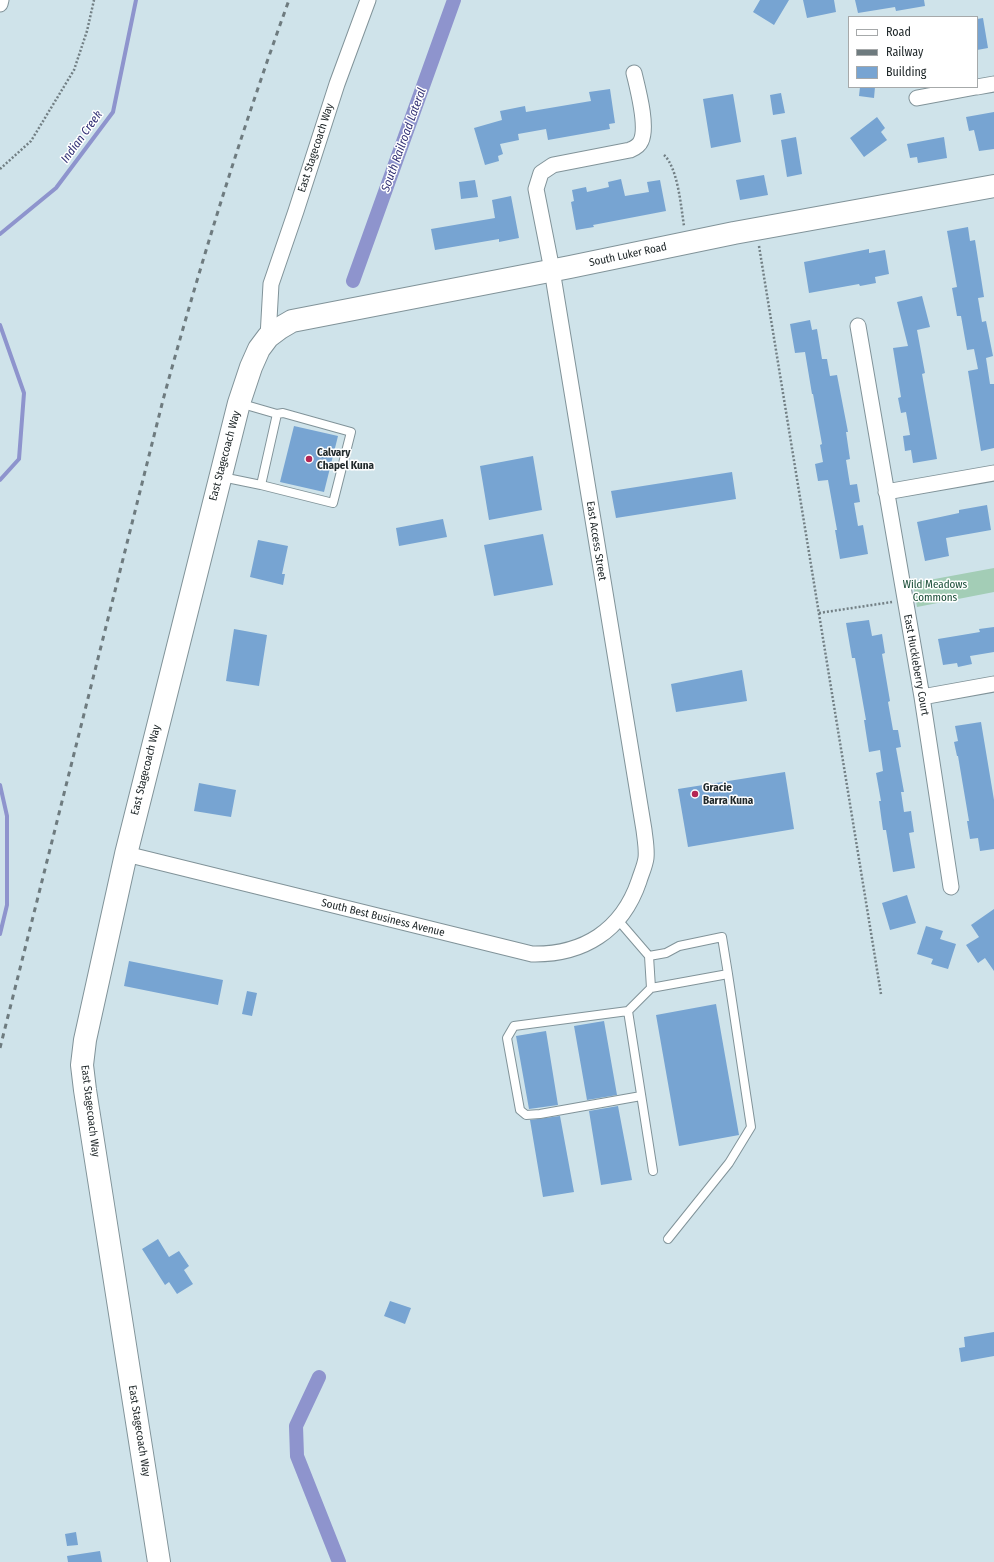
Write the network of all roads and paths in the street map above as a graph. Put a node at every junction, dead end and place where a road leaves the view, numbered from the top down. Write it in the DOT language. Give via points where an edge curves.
graph roads {
  1 [pos="1,0"];
  2 [pos="94,0"];
  3 [pos="368,0"];
  4 [pos="0,4"];
  5 [pos="634,73"];
  6 [pos="994,84"];
  7 [pos="978,87"];
  8 [pos="971,88"];
  9 [pos="917,98"];
  10 [pos="664,155"];
  11 [pos="0,169"];
  12 [pos="993,190"];
  13 [pos="685,229"];
  14 [pos="758,243"];
  15 [pos="552,270"];
  16 [pos="858,326"];
  17 [pos="268,337"];
  18 [pos="239,403"];
  19 [pos="277,414"];
  20 [pos="994,473"];
  21 [pos="220,476"];
  22 [pos="261,485"];
  23 [pos="886,492"];
  24 [pos="893,602"];
  25 [pos="819,613"];
  26 [pos="994,684"];
  27 [pos="922,697"];
  28 [pos="126,854"];
  29 [pos="951,887"];
  30 [pos="628,907"];
  31 [pos="618,920"];
  32 [pos="649,956"];
  33 [pos="728,974"];
  34 [pos="651,988"];
  35 [pos="881,994"];
  36 [pos="628,1011"];
  37 [pos="641,1096"];
  38 [pos="654,1171"];
  39 [pos="668,1239"];
  40 [pos="159,1562"];
  1 -- 4 [label="street"];
  2 -- 11 [label="path" via="74,70 31,141"];
  3 -- 17 [label="street, East Stagecoach Way" via="337,84 271,284"];
  5 -- 15 [label="street, East Access Street" via="645,127 641,142 630,150 553,165 541,173 536,189"];
  6 -- 7 [label="street"];
  8 -- 9 [label="street"];
  10 -- 13 [label="path" via="675,179"];
  12 -- 15 [label="street, South Luker Road" via="741,232"];
  14 -- 25 [label="path"];
  15 -- 17 [label="street, South Luker Road" via="292,321"];
  15 -- 30 [label="street, East Access Street" via="644,830 646,857"];
  16 -- 23 [label="street, East Huckleberry Court"];
  17 -- 18 [label="street, East Stagecoach Way" via="251,367"];
  18 -- 19 [label="lane"];
  18 -- 21 [label="street, East Stagecoach Way"];
  19 -- 22 [label="lane"];
  19 -- 22 [label="lane" via="283,412 351,432 333,503"];
  20 -- 23 [label="street"];
  21 -- 22 [label="lane"];
  21 -- 28 [label="street, East Stagecoach Way"];
  23 -- 27 [label="street, East Huckleberry Court"];
  24 -- 25 [label="path"];
  25 -- 35 [label="path"];
  26 -- 27 [label="street"];
  27 -- 29 [label="street, East Huckleberry Court"];
  28 -- 31 [label="street, South Best Business Avenue" via="532,954 564,952 579,947 598,937"];
  28 -- 40 [label="street, East Stagecoach Way" via="85,1040 82,1065"];
  30 -- 31 [label="street, South Best Business Avenue"];
  31 -- 32 [label="lane"];
  32 -- 33 [label="lane" via="666,953 679,946 722,937"];
  32 -- 34 [label="lane"];
  33 -- 34 [label="lane"];
  33 -- 39 [label="lane" via="751,1127 729,1163"];
  34 -- 36 [label="lane"];
  36 -- 37 [label="lane"];
  36 -- 37 [label="lane" via="518,1025 514,1026 506,1038 520,1110 526,1115"];
  37 -- 38 [label="lane"];
}
